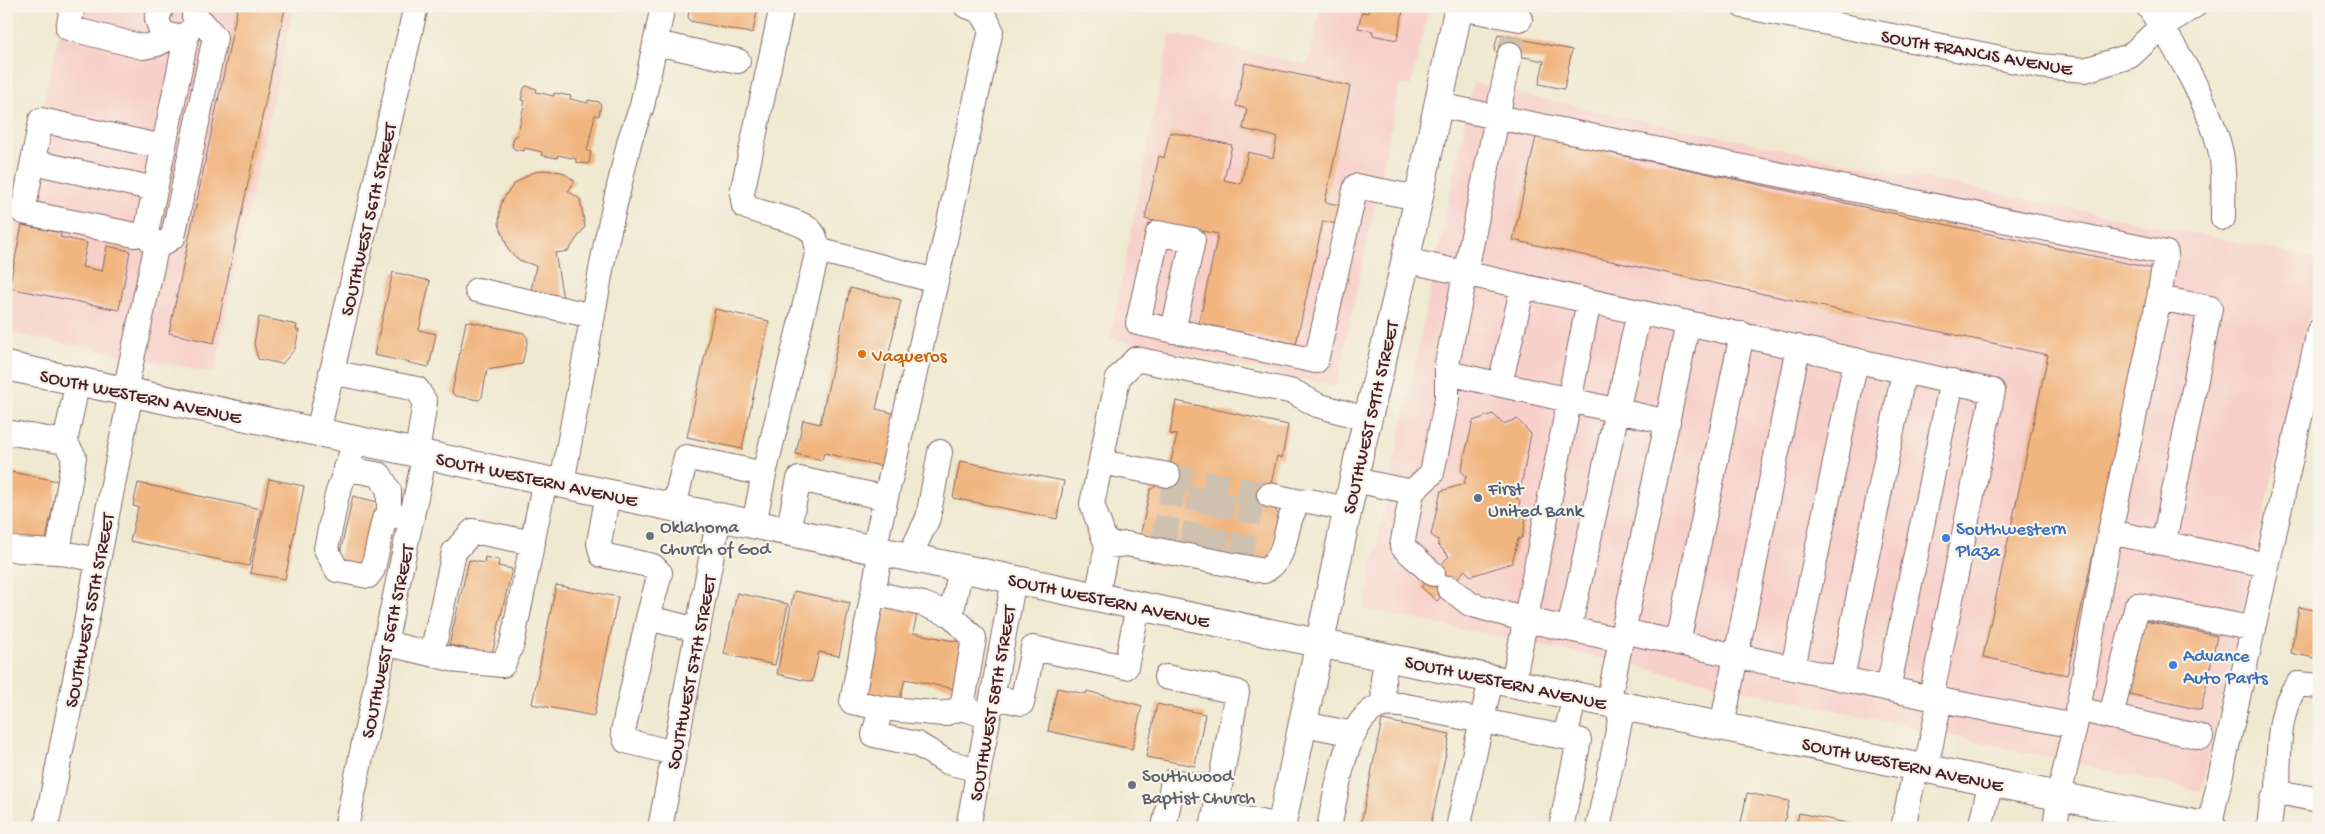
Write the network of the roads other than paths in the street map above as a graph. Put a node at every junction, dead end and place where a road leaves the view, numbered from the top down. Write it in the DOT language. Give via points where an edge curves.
graph roads {
  1 [pos="74,6"];
  2 [pos="162,6"];
  3 [pos="416,6"];
  4 [pos="663,6"];
  5 [pos="782,6"];
  6 [pos="966,6"];
  7 [pos="1743,6"];
  8 [pos="2148,6"];
  9 [pos="2194,6"];
  10 [pos="1459,7"];
  11 [pos="1768,9"];
  12 [pos="185,23"];
  13 [pos="2162,26"];
  14 [pos="1516,29"];
  15 [pos="656,42"];
  16 [pos="738,61"];
  17 [pos="1438,105"];
  18 [pos="1497,117"];
  19 [pos="163,147"];
  20 [pos="33,162"];
  21 [pos="155,190"];
  22 [pos="1418,198"];
  23 [pos="2223,218"];
  24 [pos="151,241"];
  25 [pos="818,250"];
  26 [pos="1405,260"];
  27 [pos="1465,273"];
  28 [pos="936,281"];
  29 [pos="1523,286"];
  30 [pos="477,290"];
  31 [pos="2159,298"];
  32 [pos="1589,300"];
  33 [pos="1640,312"];
  34 [pos="593,316"];
  35 [pos="1688,323"];
  36 [pos="1173,330"];
  37 [pos="2319,331"];
  38 [pos="1742,334"];
  39 [pos="1798,347"];
  40 [pos="1856,360"];
  41 [pos="6,366"];
  42 [pos="1904,371"];
  43 [pos="331,372"];
  44 [pos="1448,373"];
  45 [pos="78,381"];
  46 [pos="1952,382"];
  47 [pos="1500,384"];
  48 [pos="128,392"];
  49 [pos="1568,400"];
  50 [pos="1616,410"];
  51 [pos="1367,419"];
  52 [pos="1668,422"];
  53 [pos="6,432"];
  54 [pos="318,432"];
  55 [pos="356,440"];
  56 [pos="64,442"];
  57 [pos="940,452"];
  58 [pos="421,453"];
  59 [pos="1101,462"];
  60 [pos="345,468"];
  61 [pos="764,474"];
  62 [pos="1168,475"];
  63 [pos="1354,480"];
  64 [pos="554,481"];
  65 [pos="1412,492"];
  66 [pos="608,493"];
  67 [pos="1269,495"];
  68 [pos="886,498"];
  69 [pos="1300,502"];
  70 [pos="674,507"];
  71 [pos="1347,509"];
  72 [pos="400,516"];
  73 [pos="719,516"];
  74 [pos="754,524"];
  75 [pos="788,531"];
  76 [pos="2110,532"];
  77 [pos="2164,542"];
  78 [pos="533,543"];
  79 [pos="1107,546"];
  80 [pos="6,547"];
  81 [pos="878,550"];
  82 [pos="58,552"];
  83 [pos="909,557"];
  84 [pos="98,560"];
  85 [pos="375,562"];
  86 [pos="2267,565"];
  87 [pos="401,568"];
  88 [pos="961,568"];
  89 [pos="1014,579"];
  90 [pos="873,593"];
  91 [pos="1097,596"];
  92 [pos="1138,606"];
  93 [pos="951,615"];
  94 [pos="648,618"];
  95 [pos="1526,620"];
  96 [pos="1569,629"];
  97 [pos="2254,629"];
  98 [pos="698,630"];
  99 [pos="1622,636"];
  100 [pos="385,643"];
  101 [pos="1319,643"];
  102 [pos="1678,643"];
  103 [pos="432,654"];
  104 [pos="1735,656"];
  105 [pos="1388,657"];
  106 [pos="1792,668"];
  107 [pos="1166,677"];
  108 [pos="1842,679"];
  109 [pos="1502,681"];
  110 [pos="2319,686"];
  111 [pos="1888,689"];
  112 [pos="1575,696"];
  113 [pos="1936,699"];
  114 [pos="1616,704"];
  115 [pos="1384,705"];
  116 [pos="991,706"];
  117 [pos="880,708"];
  118 [pos="962,708"];
  119 [pos="2111,717"];
  120 [pos="2076,718"];
  121 [pos="1483,720"];
  122 [pos="1303,724"];
  123 [pos="1722,726"];
  124 [pos="1354,734"];
  125 [pos="1565,737"];
  126 [pos="2201,737"];
  127 [pos="674,753"];
  128 [pos="1921,767"];
  129 [pos="979,770"];
  130 [pos="1991,781"];
  131 [pos="1219,790"];
  132 [pos="2278,792"];
  133 [pos="2059,796"];
  134 [pos="2319,800"];
  135 [pos="1213,820"];
  136 [pos="1281,827"];
  137 [pos="46,828"];
  138 [pos="346,828"];
  139 [pos="660,828"];
  140 [pos="968,828"];
  141 [pos="1164,828"];
  142 [pos="1329,828"];
  143 [pos="1458,828"];
  144 [pos="1560,828"];
  145 [pos="1598,828"];
  146 [pos="1903,828"];
  147 [pos="1980,828"];
  148 [pos="2055,828"];
  149 [pos="2211,828"];
  150 [pos="2269,828"];
  1 -- 12 [label="street" via="68,28 143,47 156,44"];
  2 -- 12 [label="street" via="158,25 165,34"];
  3 -- 43 [label="street, SOUTHWEST 56TH STREET"];
  4 -- 15 [label="street"];
  5 -- 25 [label="street" via="742,193 744,206 754,212 806,225 815,236"];
  6 -- 28 [label="street" via="979,10 991,30"];
  7 -- 11 [label="street, SOUTH FRANCIS AVENUE"];
  8 -- 13 [label="street"];
  9 -- 13 [label="street, SOUTH FRANCIS AVENUE"];
  10 -- 14 [label="street"];
  10 -- 17 [label="main road, SOUTHWEST 59TH STREET"];
  11 -- 13 [label="street, SOUTH FRANCIS AVENUE" via="2040,66 2085,70 2130,56"];
  12 -- 19 [label="street, SOUTHWEST 55TH STREET"];
  12 -- 24 [label="street" via="202,22 215,37 173,237"];
  13 -- 23 [label="street" via="2206,108 2221,154"];
  14 -- 18 [label="street"];
  15 -- 16 [label="street"];
  15 -- 34 [label="street" via="606,243"];
  17 -- 18 [label="street"];
  17 -- 22 [label="main road, SOUTHWEST 59TH STREET"];
  18 -- 27 [label="street"];
  18 -- 31 [label="street" via="2166,253"];
  19 -- 20 [label="street" via="41,120"];
  19 -- 21 [label="street, SOUTHWEST 55TH STREET"];
  20 -- 21 [label="street"];
  20 -- 24 [label="street" via="23,212"];
  21 -- 24 [label="street, SOUTHWEST 55TH STREET"];
  22 -- 26 [label="main road, SOUTHWEST 59TH STREET"];
  22 -- 36 [label="street" via="1356,186 1316,362"];
  24 -- 48 [label="street, SOUTHWEST 55TH STREET"];
  25 -- 28 [label="street"];
  25 -- 61 [label="street"];
  26 -- 27 [label="street"];
  26 -- 51 [label="main road, SOUTHWEST 59TH STREET"];
  27 -- 29 [label="street"];
  27 -- 44 [label="street"];
  28 -- 68 [label="street"];
  29 -- 32 [label="street"];
  29 -- 47 [label="street"];
  30 -- 34 [label="street"];
  31 -- 76 [label="street"];
  31 -- 77 [label="street" via="2210,308"];
  32 -- 33 [label="street"];
  32 -- 49 [label="street"];
  33 -- 35 [label="street"];
  33 -- 50 [label="street"];
  34 -- 64 [label="street"];
  35 -- 38 [label="street"];
  35 -- 52 [label="street"];
  37 -- 86 [label="street"];
  38 -- 39 [label="street"];
  38 -- 102 [label="street"];
  39 -- 40 [label="street"];
  39 -- 104 [label="street"];
  40 -- 42 [label="street"];
  40 -- 106 [label="street"];
  41 -- 45 [label="main road, SOUTH WESTERN AVENUE"];
  42 -- 46 [label="street"];
  42 -- 108 [label="street"];
  43 -- 54 [label="street, SOUTHWEST 56TH STREET"];
  43 -- 58 [label="street, SOUTHWEST 56TH STREET" via="417,389 425,402"];
  44 -- 47 [label="street"];
  44 -- 65 [label="street" via="1447,399 1432,473"];
  45 -- 48 [label="main road, SOUTH WESTERN AVENUE"];
  45 -- 56 [label="street"];
  46 -- 111 [label="street"];
  46 -- 113 [label="street" via="1993,391"];
  47 -- 49 [label="street"];
  48 -- 54 [label="main road, SOUTH WESTERN AVENUE"];
  48 -- 84 [label="street, SOUTHWEST 55TH STREET"];
  49 -- 50 [label="street"];
  49 -- 95 [label="street"];
  50 -- 52 [label="street"];
  50 -- 96 [label="street"];
  51 -- 59 [label="street" via="1316,405 1294,392 1136,359 1118,378"];
  51 -- 63 [label="main road, SOUTHWEST 59TH STREET"];
  52 -- 99 [label="street"];
  53 -- 56 [label="street"];
  54 -- 55 [label="main road, SOUTH WESTERN AVENUE"];
  55 -- 58 [label="main road, SOUTH WESTERN AVENUE"];
  55 -- 60 [label="street"];
  56 -- 82 [label="street" via="74,457"];
  57 -- 83 [label="street" via="928,518"];
  58 -- 64 [label="main road, SOUTH WESTERN AVENUE"];
  58 -- 72 [label="street, SOUTHWEST 56TH STREET"];
  59 -- 62 [label="street"];
  59 -- 79 [label="street" via="1092,504"];
  60 -- 72 [label="street" via="380,475"];
  60 -- 85 [label="street" via="336,495 326,549 337,570 349,574 368,576"];
  61 -- 70 [label="street" via="686,456"];
  61 -- 74 [label="street"];
  63 -- 65 [label="street"];
  63 -- 71 [label="main road, SOUTHWEST 59TH STREET"];
  64 -- 66 [label="main road, SOUTH WESTERN AVENUE"];
  64 -- 78 [label="street"];
  65 -- 95 [label="street" via="1402,546 1470,604"];
  66 -- 70 [label="main road, SOUTH WESTERN AVENUE"];
  66 -- 94 [label="street" via="599,543 602,555 653,566 660,573"];
  67 -- 69 [label="street"];
  68 -- 75 [label="street" via="799,479"];
  68 -- 81 [label="street"];
  69 -- 71 [label="street"];
  69 -- 79 [label="street" via="1293,509 1279,559 1264,571 1239,562 1162,546"];
  70 -- 73 [label="main road, SOUTH WESTERN AVENUE"];
  71 -- 101 [label="main road, SOUTHWEST 59TH STREET"];
  72 -- 85 [label="street" via="384,519"];
  72 -- 87 [label="street, SOUTHWEST 56TH STREET"];
  73 -- 74 [label="main road, SOUTH WESTERN AVENUE"];
  73 -- 98 [label="street, SOUTHWEST 57TH STREET"];
  74 -- 75 [label="main road, SOUTH WESTERN AVENUE"];
  75 -- 81 [label="main road, SOUTH WESTERN AVENUE"];
  76 -- 77 [label="street"];
  76 -- 120 [label="street"];
  77 -- 86 [label="street"];
  78 -- 103 [label="street" via="473,531 460,545 454,552"];
  78 -- 103 [label="street" via="512,644 502,665 460,661"];
  79 -- 91 [label="street"];
  80 -- 82 [label="street"];
  81 -- 83 [label="main road, SOUTH WESTERN AVENUE"];
  81 -- 90 [label="street"];
  82 -- 84 [label="street"];
  83 -- 88 [label="main road, SOUTH WESTERN AVENUE"];
  84 -- 137 [label="street, SOUTHWEST 55TH STREET"];
  85 -- 87 [label="street"];
  86 -- 97 [label="street"];
  87 -- 100 [label="street, SOUTHWEST 56TH STREET"];
  88 -- 89 [label="main road, SOUTH WESTERN AVENUE"];
  88 -- 93 [label="street"];
  89 -- 91 [label="main road, SOUTH WESTERN AVENUE"];
  89 -- 116 [label="street, SOUTHWEST 58TH STREET"];
  90 -- 93 [label="street" via="923,604"];
  90 -- 117 [label="street" via="852,702"];
  91 -- 92 [label="main road, SOUTH WESTERN AVENUE"];
  92 -- 101 [label="main road, SOUTH WESTERN AVENUE"];
  92 -- 116 [label="street" via="1126,668 1034,648 1022,703"];
  93 -- 118 [label="street" via="974,638"];
  94 -- 98 [label="street"];
  94 -- 127 [label="street" via="623,731 626,741"];
  95 -- 96 [label="street"];
  95 -- 109 [label="street"];
  96 -- 99 [label="street"];
  97 -- 119 [label="street" via="2137,605"];
  97 -- 149 [label="street"];
  98 -- 127 [label="street, SOUTHWEST 57TH STREET"];
  99 -- 102 [label="street"];
  99 -- 114 [label="street"];
  100 -- 103 [label="street"];
  100 -- 138 [label="street, SOUTHWEST 56TH STREET"];
  101 -- 105 [label="main road, SOUTH WESTERN AVENUE"];
  101 -- 122 [label="main road, SOUTHWEST 59TH STREET"];
  102 -- 104 [label="street"];
  104 -- 106 [label="street"];
  104 -- 123 [label="street"];
  105 -- 109 [label="main road, SOUTH WESTERN AVENUE"];
  105 -- 115 [label="street" via="1383,679"];
  106 -- 108 [label="street"];
  107 -- 131 [label="street" via="1237,692"];
  108 -- 111 [label="street"];
  109 -- 112 [label="main road, SOUTH WESTERN AVENUE"];
  109 -- 121 [label="street"];
  110 -- 132 [label="street" via="2298,684 2290,693 2284,710"];
  111 -- 113 [label="street"];
  112 -- 114 [label="main road, SOUTH WESTERN AVENUE"];
  112 -- 125 [label="street"];
  113 -- 120 [label="street"];
  113 -- 128 [label="street"];
  114 -- 123 [label="main road, SOUTH WESTERN AVENUE"];
  114 -- 145 [label="street"];
  115 -- 121 [label="street" via="1401,705"];
  115 -- 124 [label="street" via="1373,711"];
  116 -- 118 [label="street"];
  116 -- 129 [label="street, SOUTHWEST 58TH STREET"];
  117 -- 118 [label="street" via="943,714"];
  117 -- 129 [label="street" via="874,735 917,744 947,762"];
  119 -- 120 [label="street"];
  119 -- 126 [label="street"];
  120 -- 133 [label="street"];
  121 -- 125 [label="street"];
  121 -- 143 [label="street"];
  122 -- 124 [label="street"];
  122 -- 136 [label="main road, SOUTHWEST 59TH STREET"];
  123 -- 128 [label="main road, SOUTH WESTERN AVENUE"];
  124 -- 142 [label="street" via="1346,751"];
  125 -- 144 [label="street" via="1579,740"];
  127 -- 139 [label="street, SOUTHWEST 57TH STREET"];
  128 -- 130 [label="main road, SOUTH WESTERN AVENUE"];
  128 -- 146 [label="street"];
  129 -- 140 [label="street, SOUTHWEST 58TH STREET"];
  130 -- 133 [label="main road, SOUTH WESTERN AVENUE"];
  130 -- 147 [label="street"];
  131 -- 135 [label="street"];
  131 -- 141 [label="street" via="1173,781"];
  132 -- 134 [label="street"];
  132 -- 150 [label="street" via="2272,801"];
  133 -- 148 [label="street"];
  133 -- 149 [label="main road, SOUTH WESTERN AVENUE"];
  135 -- 136 [label="street"];
}
